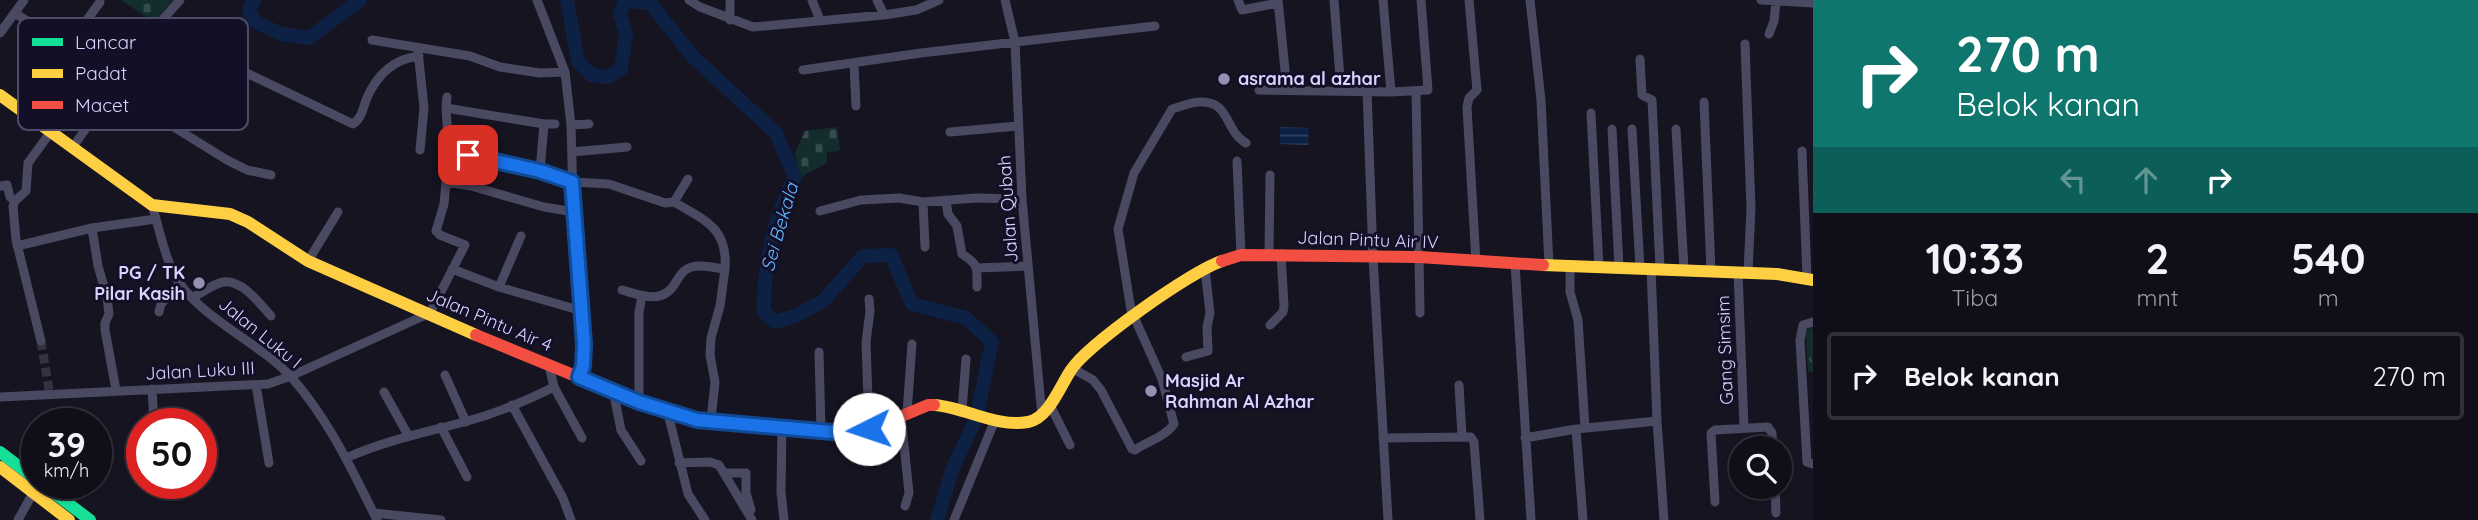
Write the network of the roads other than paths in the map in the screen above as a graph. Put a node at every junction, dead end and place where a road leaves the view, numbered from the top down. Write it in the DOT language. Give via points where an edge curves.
graph roads {
  1 [pos="24,0"];
  2 [pos="180,0"];
  3 [pos="537,0"];
  4 [pos="689,0"];
  5 [pos="730,0"];
  6 [pos="813,0"];
  7 [pos="877,0"];
  8 [pos="939,0"];
  9 [pos="1005,0"];
  10 [pos="1238,0"];
  11 [pos="1334,0"];
  12 [pos="1382,0"];
  13 [pos="1421,0"];
  14 [pos="1468,0"];
  15 [pos="1530,0"];
  16 [pos="1761,0"];
  17 [pos="1278,1"];
  18 [pos="1776,1"];
  19 [pos="100,2"];
  20 [pos="1811,2"];
  21 [pos="15,13"];
  22 [pos="884,15"];
  23 [pos="23,18"];
  24 [pos="88,18"];
  25 [pos="164,18"];
  26 [pos="730,20"];
  27 [pos="820,20"];
  28 [pos="1155,26"];
  29 [pos="0,33"];
  30 [pos="1769,34"];
  31 [pos="372,40"];
  32 [pos="1016,42"];
  33 [pos="1745,44"];
  34 [pos="419,53"];
  35 [pos="1640,59"];
  36 [pos="854,64"];
  37 [pos="803,70"];
  38 [pos="565,72"];
  39 [pos="248,74"];
  40 [pos="1259,90"];
  41 [pos="1287,90"];
  42 [pos="1341,91"];
  43 [pos="1367,91"];
  44 [pos="1391,92"];
  45 [pos="1416,92"];
  46 [pos="0,95"];
  47 [pos="447,97"];
  48 [pos="1704,102"];
  49 [pos="856,106"];
  50 [pos="446,108"];
  51 [pos="18,109"];
  52 [pos="1591,113"];
  53 [pos="589,124"];
  54 [pos="571,125"];
  55 [pos="1018,126"];
  56 [pos="1612,128"];
  57 [pos="1632,129"];
  58 [pos="1676,129"];
  59 [pos="46,130"];
  60 [pos="86,130"];
  61 [pos="179,130"];
  62 [pos="950,132"];
  63 [pos="50,133"];
  64 [pos="1246,143"];
  65 [pos="627,147"];
  66 [pos="73,148"];
  67 [pos="420,150"];
  68 [pos="1802,151"];
  69 [pos="572,152"];
  70 [pos="1237,161"];
  71 [pos="540,171"];
  72 [pos="271,175"];
  73 [pos="1270,175"];
  74 [pos="688,179"];
  75 [pos="572,182"];
  76 [pos="0,186"];
  77 [pos="8,199"];
  78 [pos="1022,199"];
  79 [pos="946,200"];
  80 [pos="674,202"];
  81 [pos="923,202"];
  82 [pos="152,205"];
  83 [pos="820,211"];
  84 [pos="338,212"];
  85 [pos="574,212"];
  86 [pos="156,219"];
  87 [pos="92,229"];
  88 [pos="521,236"];
  89 [pos="18,246"];
  90 [pos="925,247"];
  91 [pos="1275,254"];
  92 [pos="1241,255"];
  93 [pos="1373,257"];
  94 [pos="1419,257"];
  95 [pos="308,261"];
  96 [pos="1476,262"];
  97 [pos="1515,263"];
  98 [pos="1549,265"];
  99 [pos="1028,266"];
  100 [pos="1570,266"];
  101 [pos="1598,267"];
  102 [pos="1619,267"];
  103 [pos="977,268"];
  104 [pos="1650,268"];
  105 [pos="452,269"];
  106 [pos="725,269"];
  107 [pos="1205,269"];
  108 [pos="1684,269"];
  109 [pos="1711,271"];
  110 [pos="1743,272"];
  111 [pos="1810,279"];
  112 [pos="180,283"];
  113 [pos="499,287"];
  114 [pos="976,287"];
  115 [pos="622,290"];
  116 [pos="642,296"];
  117 [pos="193,297"];
  118 [pos="869,299"];
  119 [pos="582,311"];
  120 [pos="159,312"];
  121 [pos="430,313"];
  122 [pos="1420,313"];
  123 [pos="271,316"];
  124 [pos="1133,316"];
  125 [pos="1813,322"];
  126 [pos="1270,325"];
  127 [pos="41,341"];
  128 [pos="912,344"];
  129 [pos="819,352"];
  130 [pos="1186,357"];
  131 [pos="966,359"];
  132 [pos="549,366"];
  133 [pos="1072,368"];
  134 [pos="445,375"];
  135 [pos="291,376"];
  136 [pos="579,377"];
  137 [pos="256,385"];
  138 [pos="1459,385"];
  139 [pos="554,387"];
  140 [pos="152,389"];
  141 [pos="116,390"];
  142 [pos="613,390"];
  143 [pos="383,392"];
  144 [pos="0,397"];
  145 [pos="639,402"];
  146 [pos="512,405"];
  147 [pos="1050,405"];
  148 [pos="154,408"];
  149 [pos="667,410"];
  150 [pos="963,411"];
  151 [pos="904,415"];
  152 [pos="1042,416"];
  153 [pos="991,419"];
  154 [pos="711,420"];
  155 [pos="1657,421"];
  156 [pos="466,422"];
  157 [pos="782,426"];
  158 [pos="441,427"];
  159 [pos="1744,427"];
  160 [pos="869,429"];
  161 [pos="1581,429"];
  162 [pos="821,430"];
  163 [pos="408,435"];
  164 [pos="1462,436"];
  165 [pos="1772,436"];
  166 [pos="582,438"];
  167 [pos="1383,438"];
  168 [pos="1525,438"];
  169 [pos="1070,445"];
  170 [pos="0,452"];
  171 [pos="346,458"];
  172 [pos="641,461"];
  173 [pos="269,463"];
  174 [pos="680,463"];
  175 [pos="1813,464"];
  176 [pos="0,467"];
  177 [pos="21,471"];
  178 [pos="726,473"];
  179 [pos="21,477"];
  180 [pos="467,477"];
  181 [pos="29,499"];
  182 [pos="50,499"];
  183 [pos="58,499"];
  184 [pos="1775,499"];
  185 [pos="1715,502"];
  186 [pos="905,506"];
  187 [pos="1776,513"];
  188 [pos="376,517"];
  189 [pos="18,520"];
  190 [pos="69,520"];
  191 [pos="90,520"];
  192 [pos="441,520"];
  193 [pos="571,520"];
  194 [pos="705,520"];
  195 [pos="753,520"];
  196 [pos="784,520"];
  197 [pos="954,520"];
  198 [pos="1388,520"];
  199 [pos="1480,520"];
  200 [pos="1531,520"];
  201 [pos="1583,520"];
  202 [pos="1664,520"];
  1 -- 21 [label="street"];
  2 -- 25 [label="street"];
  3 -- 38 [label="street"];
  4 -- 26 [label="street"];
  5 -- 26 [label="street"];
  6 -- 27 [label="street"];
  7 -- 22 [label="street"];
  8 -- 22 [label="street" via="916,10"];
  9 -- 32 [label="street, Jalan Qubah"];
  10 -- 17 [label="street" via="1242,10"];
  11 -- 42 [label="street"];
  12 -- 44 [label="street"];
  13 -- 45 [label="street" via="1429,88"];
  14 -- 96 [label="street" via="1477,90 1467,107"];
  15 -- 98 [label="street" via="1541,100"];
  16 -- 18 [label="street"];
  17 -- 41 [label="street"];
  18 -- 20 [label="street"];
  18 -- 30 [label="street"];
  19 -- 24 [label="street"];
  21 -- 23 [label="street"];
  21 -- 29 [label="street"];
  22 -- 27 [label="street"];
  26 -- 27 [label="street" via="753,27"];
  28 -- 32 [label="street"];
  31 -- 34 [label="street"];
  32 -- 36 [label="street"];
  32 -- 55 [label="street, Jalan Qubah"];
  33 -- 110 [label="street, Gang Simsim" via="1751,208"];
  34 -- 38 [label="street" via="470,56 540,73"];
  34 -- 39 [label="street" via="387,68 353,124"];
  34 -- 67 [label="street" via="424,108"];
  35 -- 104 [label="street" via="1642,95 1652,100"];
  36 -- 37 [label="street"];
  36 -- 49 [label="street"];
  38 -- 54 [label="street"];
  40 -- 41 [label="street"];
  41 -- 42 [label="street"];
  42 -- 43 [label="street"];
  43 -- 44 [label="street"];
  43 -- 93 [label="street"];
  44 -- 45 [label="street"];
  45 -- 94 [label="street"];
  46 -- 51 [label="main road"];
  47 -- 50 [label="street"];
  48 -- 109 [label="street"];
  50 -- 71 [label="street" via="447,134 462,151"];
  50 -- 71 [label="street" via="550,124"];
  52 -- 101 [label="street"];
  53 -- 54 [label="street"];
  54 -- 69 [label="street"];
  55 -- 62 [label="street"];
  55 -- 78 [label="street, Jalan Qubah"];
  56 -- 102 [label="street"];
  57 -- 104 [label="street"];
  58 -- 108 [label="street"];
  59 -- 63 [label="main road"];
  60 -- 66 [label="street"];
  61 -- 72 [label="street" via="247,170"];
  63 -- 66 [label="main road"];
  63 -- 77 [label="street" via="28,163 26,191"];
  64 -- 124 [label="street" via="1217,105 1200,102 1172,109 1134,173 1118,229"];
  65 -- 69 [label="street"];
  66 -- 82 [label="main road"];
  68 -- 111 [label="street"];
  69 -- 75 [label="street"];
  70 -- 92 [label="street"];
  71 -- 75 [label="street"];
  73 -- 91 [label="street"];
  74 -- 80 [label="street"];
  75 -- 80 [label="street" via="609,184 660,202"];
  75 -- 85 [label="street"];
  76 -- 77 [label="street" via="8,185"];
  77 -- 89 [label="street"];
  78 -- 79 [label="street"];
  78 -- 99 [label="street, Jalan Qubah"];
  79 -- 81 [label="street"];
  79 -- 103 [label="street" via="962,254"];
  80 -- 106 [label="street" via="723,239"];
  81 -- 83 [label="street" via="861,200"];
  81 -- 90 [label="street"];
  82 -- 86 [label="street, Jalan Luku I"];
  82 -- 95 [label="main road, Jalan Pintu Air 4" via="230,214"];
  84 -- 95 [label="street"];
  85 -- 105 [label="street" via="447,179 436,231 465,245"];
  85 -- 119 [label="street"];
  86 -- 87 [label="street"];
  86 -- 112 [label="street, Jalan Luku I"];
  87 -- 89 [label="street"];
  87 -- 141 [label="street" via="107,297 105,330"];
  88 -- 113 [label="street"];
  89 -- 127 [label="street"];
  91 -- 92 [label="main road, Jalan Pintu Air IV"];
  91 -- 93 [label="main road, Jalan Pintu Air IV"];
  91 -- 126 [label="street" via="1284,306"];
  92 -- 107 [label="main road, Jalan Pintu Air IV"];
  93 -- 94 [label="main road, Jalan Pintu Air IV"];
  93 -- 167 [label="street"];
  94 -- 96 [label="main road, Jalan Pintu Air IV"];
  94 -- 122 [label="street"];
  95 -- 121 [label="main road, Jalan Pintu Air 4"];
  96 -- 97 [label="main road, Jalan Pintu Air IV"];
  97 -- 98 [label="main road, Jalan Pintu Air IV"];
  97 -- 168 [label="street"];
  98 -- 100 [label="main road, Jalan Pintu Air IV"];
  99 -- 103 [label="street"];
  99 -- 152 [label="street, Jalan Qubah"];
  100 -- 101 [label="main road, Jalan Pintu Air IV"];
  100 -- 161 [label="street" via="1570,292 1578,320"];
  101 -- 102 [label="main road, Jalan Pintu Air IV"];
  102 -- 104 [label="main road, Jalan Pintu Air IV"];
  103 -- 114 [label="street"];
  104 -- 108 [label="main road, Jalan Pintu Air IV"];
  104 -- 155 [label="street"];
  105 -- 113 [label="street"];
  105 -- 121 [label="street"];
  106 -- 116 [label="street" via="689,268 666,295"];
  106 -- 154 [label="street" via="711,338 715,382"];
  107 -- 124 [label="main road, Jalan Pintu Air IV"];
  107 -- 130 [label="street" via="1208,351"];
  108 -- 109 [label="main road, Jalan Pintu Air IV"];
  109 -- 110 [label="main road, Jalan Pintu Air IV"];
  110 -- 111 [label="main road, Jalan Pintu Air IV"];
  110 -- 159 [label="street, Gang Simsim"];
  112 -- 117 [label="street, Jalan Luku I"];
  112 -- 120 [label="street"];
  113 -- 119 [label="street"];
  115 -- 116 [label="street"];
  116 -- 145 [label="street"];
  117 -- 123 [label="street" via="221,282 233,282"];
  117 -- 135 [label="street, Jalan Luku I"];
  118 -- 160 [label="street"];
  119 -- 136 [label="street"];
  121 -- 132 [label="main road, Jalan Pintu Air 4"];
  121 -- 135 [label="street, Jalan Luku III"];
  124 -- 133 [label="main road, Jalan Pintu Air IV"];
  124 -- 133 [label="street" via="1171,407 1174,424 1166,434 1132,449 1101,390"];
  125 -- 175 [label="street" via="1802,325 1800,340 1807,462"];
  128 -- 151 [label="street"];
  129 -- 162 [label="street"];
  131 -- 150 [label="street"];
  132 -- 136 [label="main road, Jalan Pintu Air 4"];
  132 -- 139 [label="street"];
  133 -- 147 [label="main road, Jalan Pintu Air IV"];
  134 -- 156 [label="street"];
  135 -- 137 [label="street, Jalan Luku III"];
  135 -- 171 [label="street, Jalan Luku I" via="325,420"];
  136 -- 142 [label="main road, Jalan Pintu Air 4"];
  137 -- 140 [label="street, Jalan Luku III"];
  137 -- 173 [label="street"];
  138 -- 164 [label="street"];
  139 -- 146 [label="street"];
  139 -- 166 [label="street"];
  140 -- 141 [label="street, Jalan Luku III"];
  140 -- 148 [label="street"];
  141 -- 144 [label="street, Jalan Luku III"];
  142 -- 145 [label="main road, Jalan Pintu Air 4"];
  142 -- 172 [label="street" via="621,430"];
  143 -- 163 [label="street"];
  145 -- 149 [label="main road, Jalan Pintu Air 4"];
  146 -- 156 [label="street"];
  146 -- 193 [label="street"];
  147 -- 152 [label="main road, Jalan Pintu Air IV"];
  147 -- 169 [label="street"];
  149 -- 154 [label="main road, Jalan Pintu Air 4"];
  149 -- 174 [label="street"];
  150 -- 151 [label="main road, Jalan Pintu Air 4" via="928,405"];
  150 -- 153 [label="main road, Jalan Pintu Air 4"];
  151 -- 160 [label="main road, Jalan Pintu Air 4"];
  151 -- 186 [label="street" via="909,494"];
  152 -- 153 [label="main road" via="1023,423"];
  153 -- 197 [label="street"];
  154 -- 157 [label="main road, Jalan Pintu Air 4"];
  155 -- 161 [label="street"];
  155 -- 202 [label="street"];
  156 -- 158 [label="street"];
  157 -- 162 [label="main road, Jalan Pintu Air 4"];
  157 -- 196 [label="street"];
  158 -- 163 [label="street"];
  158 -- 180 [label="street"];
  159 -- 165 [label="street" via="1769,427"];
  159 -- 185 [label="street" via="1711,433"];
  160 -- 162 [label="main road, Jalan Pintu Air 4"];
  161 -- 168 [label="street"];
  161 -- 201 [label="street"];
  163 -- 171 [label="street"];
  164 -- 167 [label="street"];
  164 -- 199 [label="street" via="1474,442"];
  167 -- 198 [label="street"];
  168 -- 200 [label="street"];
  170 -- 177 [label="main road"];
  171 -- 188 [label="street, Jalan Luku I"];
  174 -- 178 [label="street" via="715,462"];
  174 -- 194 [label="street" via="688,494"];
  176 -- 179 [label="main road"];
  178 -- 195 [label="street"];
  178 -- 195 [label="street" via="746,473"];
  181 -- 189 [label="street"];
  182 -- 190 [label="main road"];
  183 -- 191 [label="main road"];
  184 -- 187 [label="street"];
  188 -- 192 [label="street"];
}
